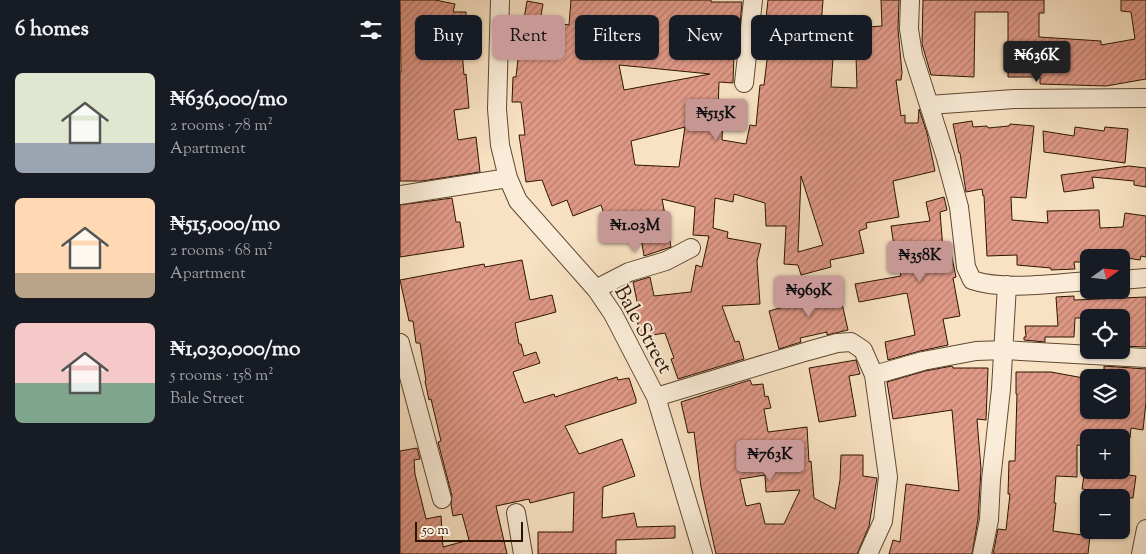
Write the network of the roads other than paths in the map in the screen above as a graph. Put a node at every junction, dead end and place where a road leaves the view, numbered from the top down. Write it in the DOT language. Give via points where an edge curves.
graph roads {
  1 [pos="500,0"];
  2 [pos="753,0"];
  3 [pos="910,0"];
  4 [pos="744,83"];
  5 [pos="1146,98"];
  6 [pos="929,105"];
  7 [pos="508,178"];
  8 [pos="400,195"];
  9 [pos="691,248"];
  10 [pos="1146,278"];
  11 [pos="1130,279"];
  12 [pos="1080,282"];
  13 [pos="1007,286"];
  14 [pos="596,288"];
  15 [pos="400,342"];
  16 [pos="1004,350"];
  17 [pos="1146,358"];
  18 [pos="874,375"];
  19 [pos="656,397"];
  20 [pos="442,499"];
  21 [pos="516,513"];
  22 [pos="1146,529"];
  23 [pos="523,554"];
  24 [pos="703,554"];
  25 [pos="868,554"];
  26 [pos="982,554"];
  27 [pos="1141,554"];
  1 -- 7 [label="street, Bale Street" via="497,109 500,145"];
  2 -- 4 [label="street"];
  3 -- 6 [label="street" via="912,55"];
  5 -- 6 [label="street" via="1014,99"];
  6 -- 13 [label="street" via="959,207 966,267 972,280"];
  7 -- 8 [label="street"];
  7 -- 14 [label="street, Bale Street" via="518,201"];
  9 -- 14 [label="street"];
  10 -- 11 [label="street"];
  12 -- 13 [label="street"];
  13 -- 16 [label="street"];
  14 -- 19 [label="street, Bale Street"];
  15 -- 20 [label="street"];
  16 -- 17 [label="street"];
  16 -- 18 [label="street" via="923,360"];
  16 -- 26 [label="street" via="989,520"];
  18 -- 19 [label="street" via="863,350 852,342 808,351"];
  18 -- 25 [label="street" via="888,477 883,521"];
  19 -- 24 [label="street, Bale Street"];
  21 -- 23 [label="street"];
  22 -- 27 [label="street"];
}
